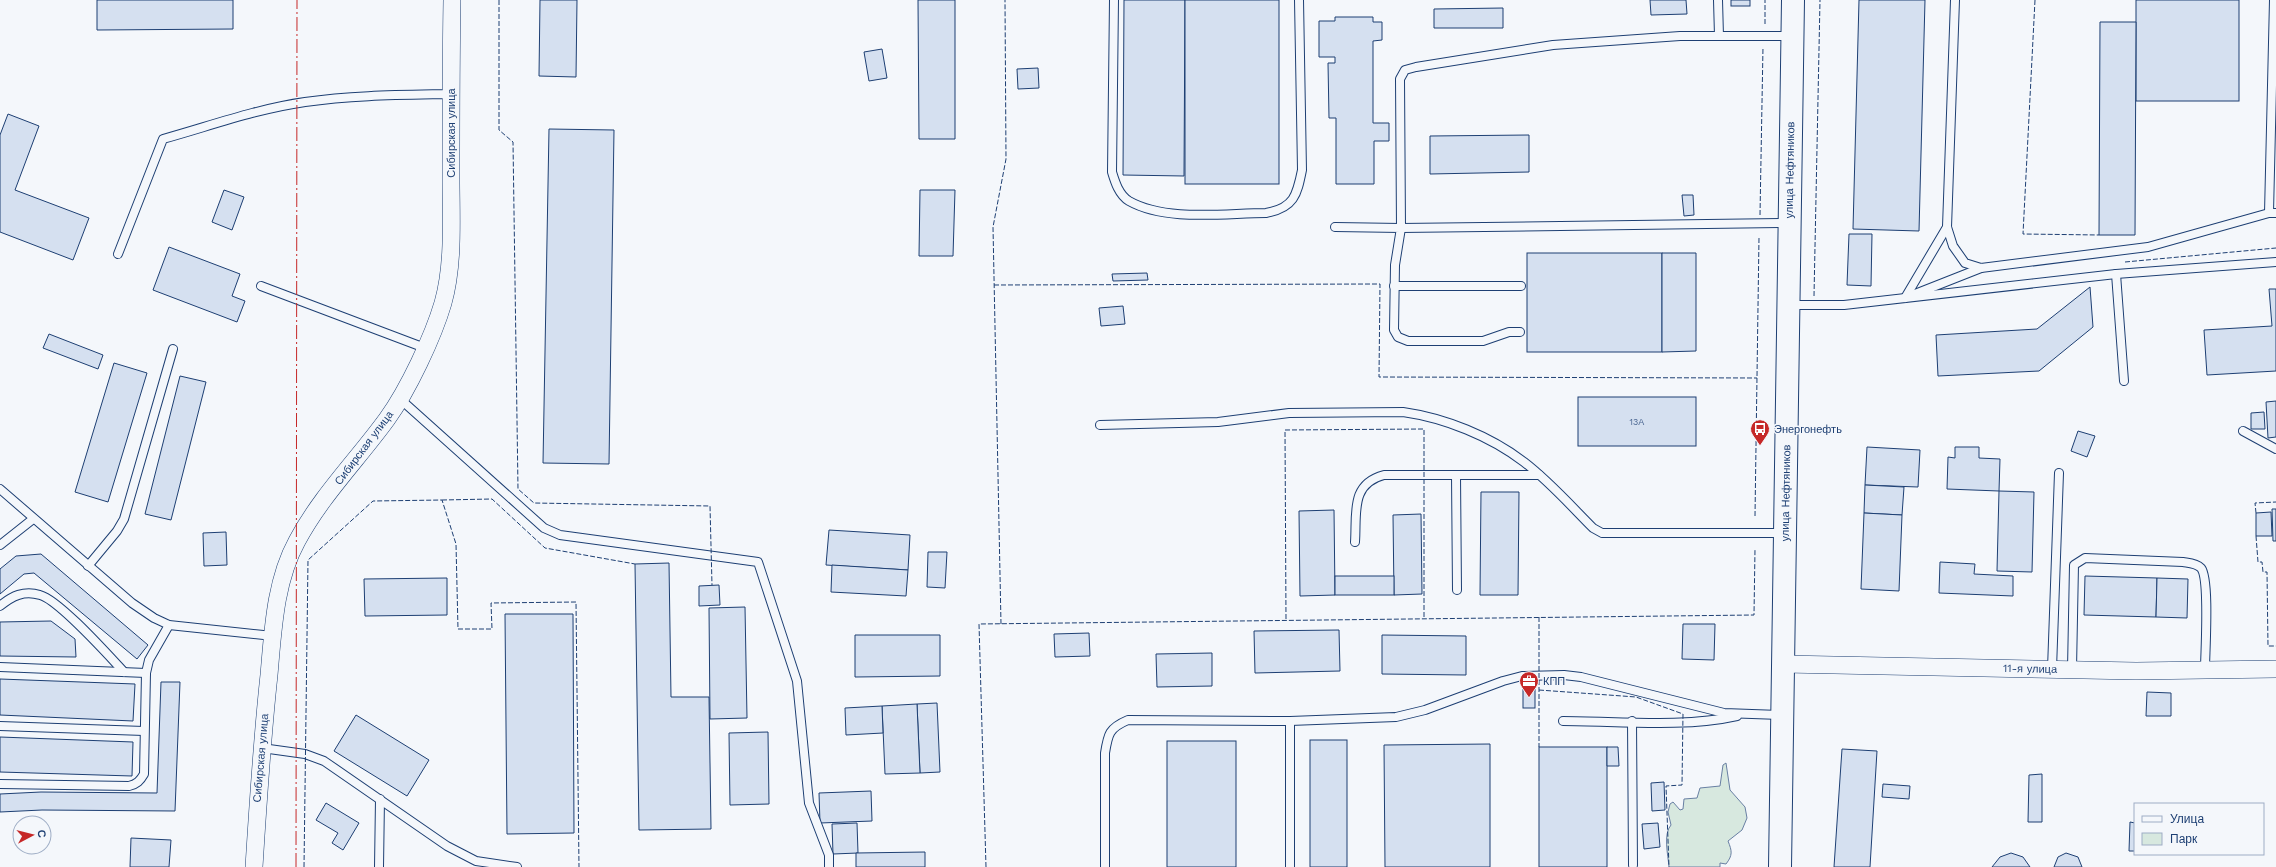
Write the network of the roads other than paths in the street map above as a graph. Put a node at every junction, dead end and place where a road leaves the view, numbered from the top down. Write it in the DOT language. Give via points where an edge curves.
graph roads {
  1 [pos="452,0"];
  2 [pos="1114,0"];
  3 [pos="1299,0"];
  4 [pos="1718,0"];
  5 [pos="1793,0"];
  6 [pos="1955,0"];
  7 [pos="2274,0"];
  8 [pos="1719,36"];
  9 [pos="1792,36"];
  10 [pos="451,94"];
  11 [pos="2273,213"];
  12 [pos="1789,223"];
  13 [pos="1335,227"];
  14 [pos="1947,227"];
  15 [pos="1401,228"];
  16 [pos="118,254"];
  17 [pos="2276,262"];
  18 [pos="1981,268"];
  19 [pos="2116,274"];
  20 [pos="261,286"];
  21 [pos="1394,286"];
  22 [pos="1522,286"];
  23 [pos="1905,298"];
  24 [pos="1788,305"];
  25 [pos="1520,332"];
  26 [pos="425,348"];
  27 [pos="174,349"];
  28 [pos="2124,381"];
  29 [pos="399,398"];
  30 [pos="1100,425"];
  31 [pos="2243,431"];
  32 [pos="2276,449"];
  33 [pos="2059,473"];
  34 [pos="1456,475"];
  35 [pos="1539,475"];
  36 [pos="0,489"];
  37 [pos="33,519"];
  38 [pos="1785,533"];
  39 [pos="1355,542"];
  40 [pos="0,545"];
  41 [pos="88,566"];
  42 [pos="1457,590"];
  43 [pos="0,606"];
  44 [pos="169,625"];
  45 [pos="272,636"];
  46 [pos="1784,664"];
  47 [pos="0,667"];
  48 [pos="2052,669"];
  49 [pos="2276,669"];
  50 [pos="2072,670"];
  51 [pos="2205,670"];
  52 [pos="124,672"];
  53 [pos="146,673"];
  54 [pos="1743,715"];
  55 [pos="1783,715"];
  56 [pos="1290,721"];
  57 [pos="1563,721"];
  58 [pos="1632,722"];
  59 [pos="0,726"];
  60 [pos="144,731"];
  61 [pos="262,748"];
  62 [pos="0,784"];
  63 [pos="380,799"];
  64 [pos="1633,865"];
  65 [pos="254,867"];
  66 [pos="379,867"];
  67 [pos="517,867"];
  68 [pos="829,867"];
  69 [pos="1105,867"];
  70 [pos="1290,867"];
  71 [pos="1780,867"];
  1 -- 10 [label="street, Сибирская улица"];
  2 -- 3 [label="lane" via="1112,172 1116,186 1128,200 1157,212 1180,214 1266,213 1279,211 1292,202 1302,170"];
  4 -- 8 [label="lane"];
  5 -- 9 [label="street, улица Нефтяников"];
  6 -- 14 [label="lane"];
  7 -- 11 [label="lane"];
  8 -- 9 [label="lane"];
  8 -- 15 [label="lane" via="1658,37 1553,45 1404,70 1400,79"];
  9 -- 12 [label="street, улица Нефтяников"];
  10 -- 16 [label="lane" via="353,97 304,102 254,112 163,139"];
  10 -- 26 [label="street, Сибирская улица" via="448,263 443,301"];
  11 -- 18 [label="lane" via="2148,247"];
  12 -- 15 [label="lane"];
  12 -- 24 [label="street, улица Нефтяников"];
  13 -- 15 [label="lane"];
  14 -- 18 [label="lane" via="1953,246 1965,263"];
  14 -- 23 [label="lane"];
  15 -- 21 [label="lane"];
  17 -- 19 [label="lane"];
  18 -- 23 [label="lane"];
  19 -- 23 [label="lane"];
  19 -- 28 [label="lane"];
  20 -- 26 [label="lane"];
  21 -- 22 [label="lane"];
  21 -- 25 [label="lane" via="1394,330 1398,338 1408,341 1483,341 1509,332"];
  23 -- 24 [label="lane" via="1844,305"];
  24 -- 38 [label="street, улица Нефтяников"];
  26 -- 29 [label="street, Сибирская улица"];
  27 -- 41 [label="lane" via="124,519"];
  29 -- 45 [label="street, Сибирская улица" via="388,417 346,470 297,541 279,592"];
  29 -- 68 [label="lane" via="544,528 560,535 758,562 797,681 809,803 829,855"];
  30 -- 35 [label="lane" via="1218,422 1289,413 1403,412 1444,422 1470,432 1523,462"];
  31 -- 32 [label="lane"];
  33 -- 48 [label="lane"];
  34 -- 35 [label="lane"];
  34 -- 39 [label="lane" via="1384,475 1372,478 1357,496"];
  34 -- 42 [label="lane"];
  35 -- 38 [label="lane" via="1593,528 1602,533"];
  36 -- 37 [label="lane"];
  37 -- 40 [label="lane"];
  37 -- 41 [label="lane"];
  38 -- 46 [label="street, улица Нефтяников"];
  41 -- 44 [label="lane" via="132,603"];
  43 -- 52 [label="lane" via="17,595 41,595 74,620"];
  44 -- 45 [label="lane"];
  44 -- 53 [label="lane" via="149,660"];
  45 -- 61 [label="street, Сибирская улица"];
  46 -- 48 [label="street, 11-я улица"];
  46 -- 55 [label="street, улица Нефтяников"];
  47 -- 52 [label="lane"];
  48 -- 50 [label="street, 11-я улица"];
  49 -- 51 [label="street, 11-я улица"];
  50 -- 51 [label="street, 11-я улица"];
  50 -- 51 [label="lane" via="2074,565 2085,558 2183,562 2195,564 2200,568 2206,582"];
  52 -- 53 [label="lane"];
  53 -- 60 [label="lane"];
  54 -- 55 [label="lane"];
  54 -- 56 [label="lane" via="1724,713 1564,675 1522,676 1425,710 1396,717"];
  54 -- 58 [label="lane" via="1690,722"];
  55 -- 71 [label="street, улица Нефтяников"];
  56 -- 69 [label="lane" via="1128,720 1115,726 1108,736 1105,753"];
  56 -- 70 [label="lane"];
  57 -- 58 [label="lane"];
  58 -- 64 [label="lane"];
  59 -- 60 [label="lane"];
  60 -- 62 [label="lane" via="144,774 136,784"];
  61 -- 63 [label="lane" via="305,754 324,761"];
  61 -- 65 [label="street, Сибирская улица"];
  63 -- 66 [label="lane"];
  63 -- 67 [label="lane" via="447,846 476,861"];
}
